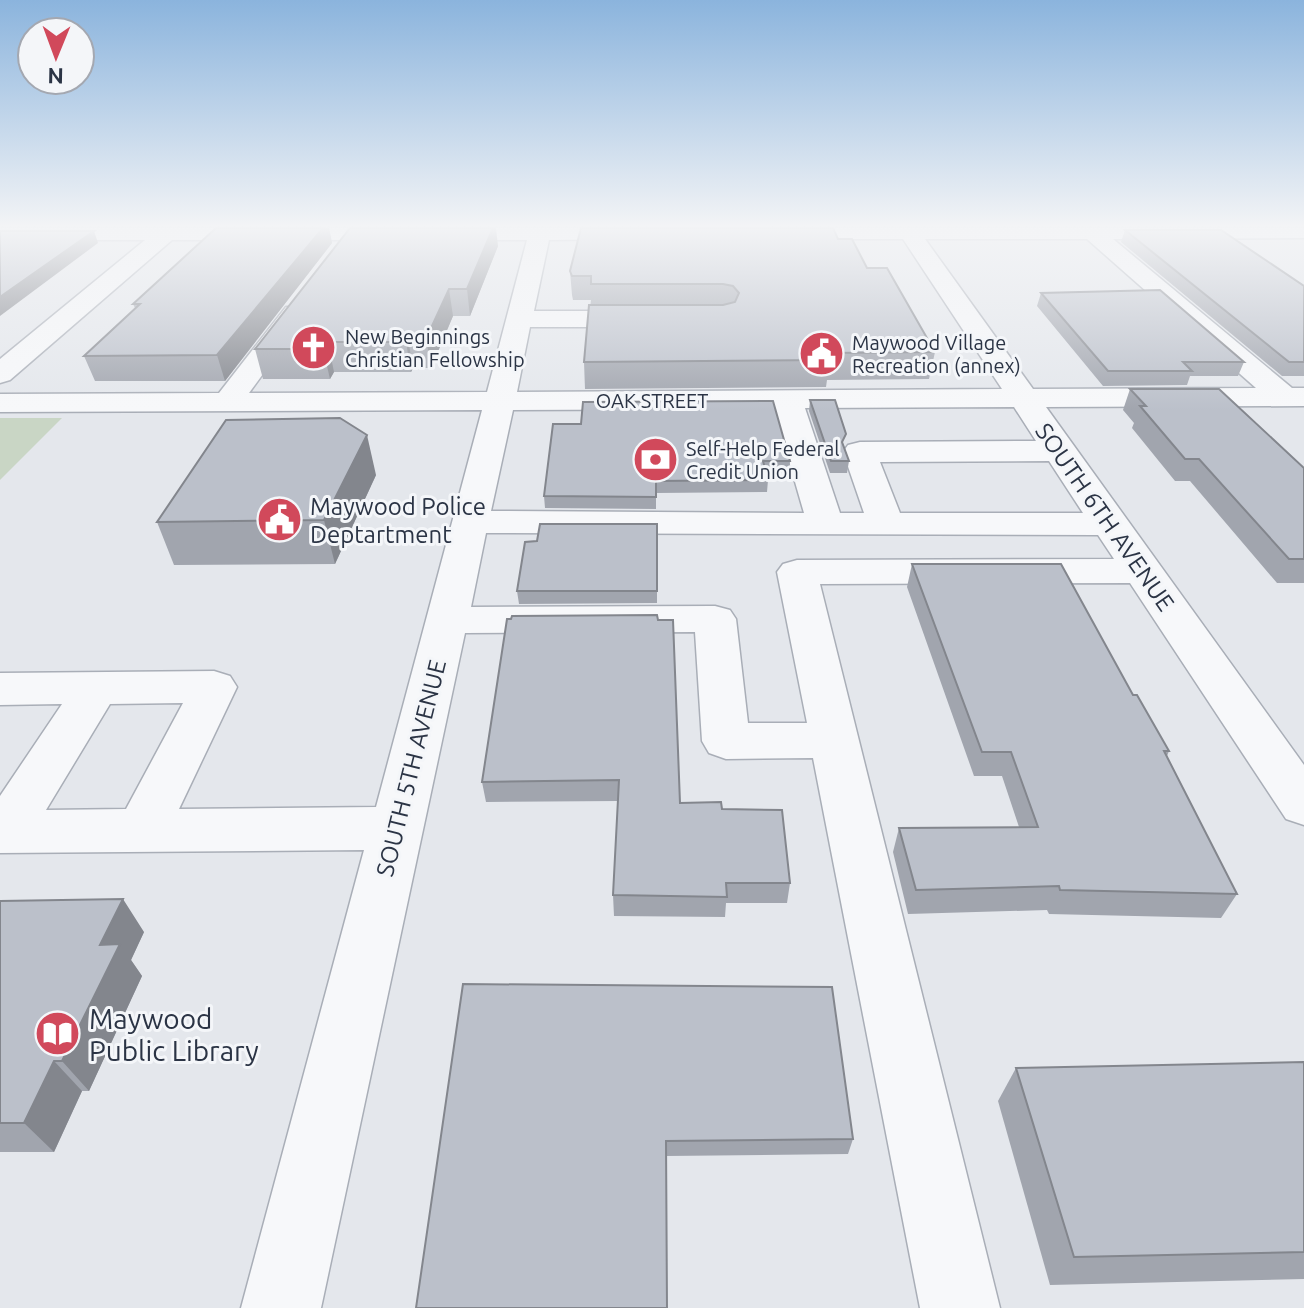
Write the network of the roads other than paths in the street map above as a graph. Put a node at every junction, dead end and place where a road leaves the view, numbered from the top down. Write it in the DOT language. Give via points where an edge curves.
graph roads {
  1 [pos="101,289"];
  2 [pos="526,289"];
  3 [pos="948,289"];
  4 [pos="1162,289"];
  5 [pos="308,295"];
  6 [pos="519,319"];
  7 [pos="677,319"];
  8 [pos="0,374"];
  9 [pos="1294,397"];
  10 [pos="1023,399"];
  11 [pos="787,400"];
  12 [pos="228,401"];
  13 [pos="499,401"];
  14 [pos="0,403"];
  15 [pos="1060,451"];
  16 [pos="470,522"];
  17 [pos="825,522"];
  18 [pos="886,524"];
  19 [pos="1109,524"];
  20 [pos="1142,571"];
  21 [pos="446,620"];
  22 [pos="96,688"];
  23 [pos="0,689"];
  24 [pos="834,740"];
  25 [pos="1304,805"];
  26 [pos="396,828"];
  27 [pos="142,830"];
  28 [pos="2,832"];
  29 [pos="281,1308"];
  30 [pos="960,1308"];
  1 -- 8 [label="street"];
  2 -- 6 [label="street, SOUTH 5TH AVENUE"];
  3 -- 10 [label="street, SOUTH 6TH AVENUE"];
  4 -- 9 [label="street"];
  5 -- 12 [label="street"];
  6 -- 7 [label="street"];
  6 -- 13 [label="street, SOUTH 5TH AVENUE"];
  9 -- 10 [label="street, OAK STREET"];
  10 -- 11 [label="street, OAK STREET"];
  10 -- 15 [label="street, SOUTH 6TH AVENUE"];
  11 -- 13 [label="street, OAK STREET"];
  11 -- 17 [label="street"];
  12 -- 13 [label="street, OAK STREET"];
  12 -- 14 [label="street, OAK STREET"];
  13 -- 16 [label="street, SOUTH 5TH AVENUE"];
  15 -- 18 [label="street" via="860,452"];
  15 -- 19 [label="street, SOUTH 6TH AVENUE"];
  16 -- 17 [label="street"];
  16 -- 21 [label="street, SOUTH 5TH AVENUE"];
  17 -- 18 [label="street"];
  18 -- 19 [label="street"];
  19 -- 20 [label="street, SOUTH 6TH AVENUE"];
  20 -- 24 [label="street" via="797,572"];
  20 -- 25 [label="street, SOUTH 6TH AVENUE"];
  21 -- 24 [label="street" via="715,619 726,741"];
  21 -- 26 [label="street, SOUTH 5TH AVENUE"];
  22 -- 23 [label="street"];
  22 -- 27 [label="street" via="214,687"];
  22 -- 28 [label="street"];
  24 -- 30 [label="street"];
  26 -- 27 [label="street"];
  26 -- 29 [label="street, SOUTH 5TH AVENUE"];
  27 -- 28 [label="street"];
}
